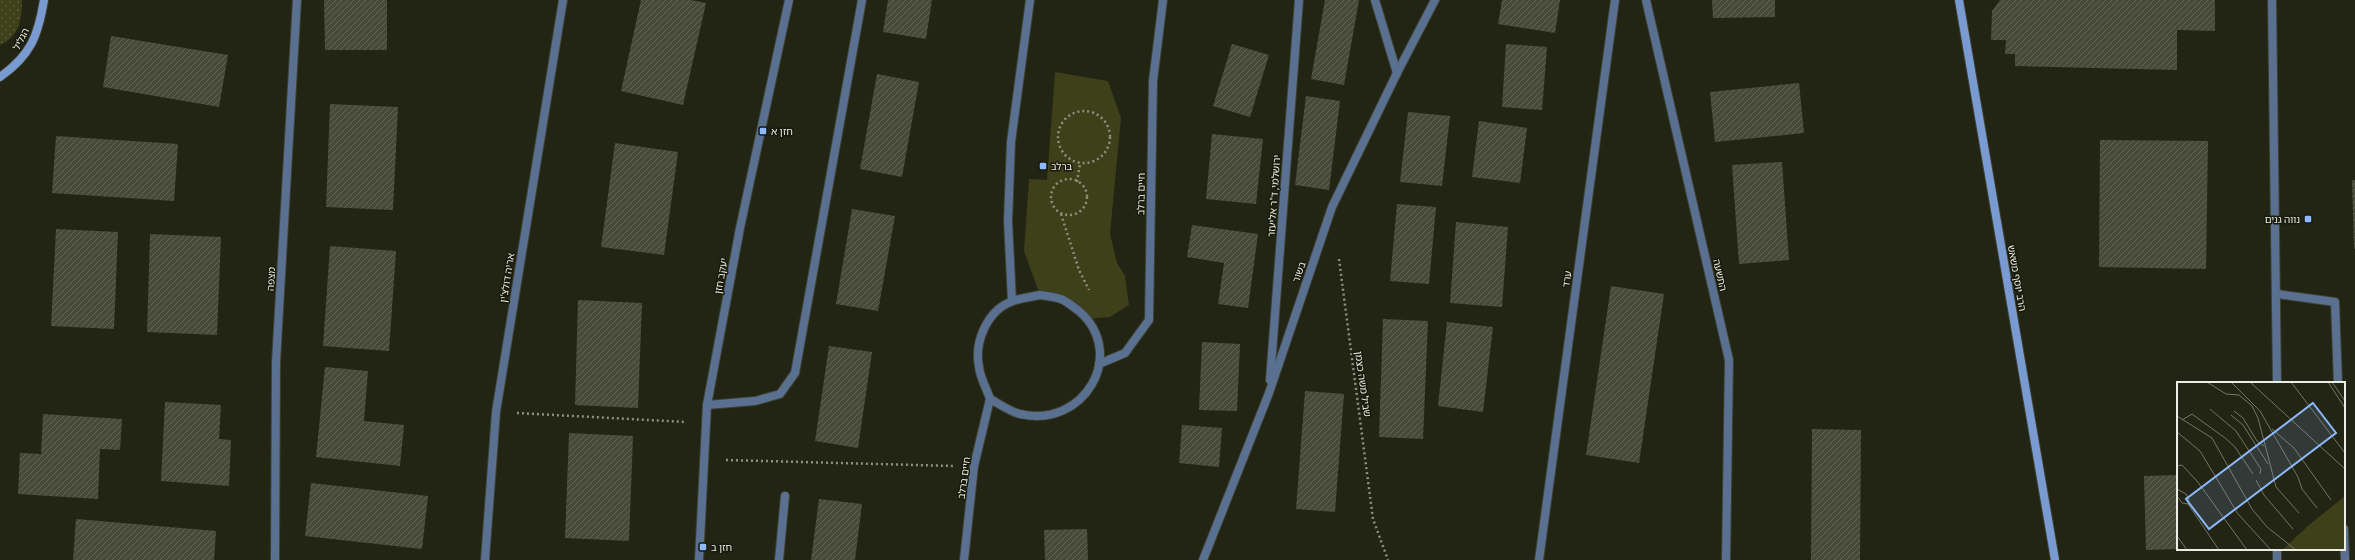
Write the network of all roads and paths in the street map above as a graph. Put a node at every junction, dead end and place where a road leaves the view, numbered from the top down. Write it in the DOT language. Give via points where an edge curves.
graph roads {
  1 [pos="44,0"];
  2 [pos="297,0"];
  3 [pos="563,0"];
  4 [pos="789,0"];
  5 [pos="862,0"];
  6 [pos="1030,0"];
  7 [pos="1163,0"];
  8 [pos="1299,0"];
  9 [pos="1375,0"];
  10 [pos="1435,0"];
  11 [pos="1615,0"];
  12 [pos="1646,0"];
  13 [pos="1960,0"];
  14 [pos="2272,0"];
  15 [pos="1397,73"];
  16 [pos="0,77"];
  17 [pos="1080,164"];
  18 [pos="1077,182"];
  19 [pos="1061,214"];
  20 [pos="1338,254"];
  21 [pos="2278,294"];
  22 [pos="1012,301"];
  23 [pos="1087,319"];
  24 [pos="1100,364"];
  25 [pos="2277,382"];
  26 [pos="2338,382"];
  27 [pos="1269,393"];
  28 [pos="990,399"];
  29 [pos="707,405"];
  30 [pos="496,412"];
  31 [pos="707,423"];
  32 [pos="706,459"];
  33 [pos="974,466"];
  34 [pos="785,496"];
  35 [pos="2345,550"];
  36 [pos="275,560"];
  37 [pos="484,560"];
  38 [pos="699,560"];
  39 [pos="779,560"];
  40 [pos="964,560"];
  41 [pos="1203,560"];
  42 [pos="1388,560"];
  43 [pos="1539,560"];
  44 [pos="1726,560"];
  45 [pos="2055,560"];
  46 [pos="2345,560"];
  1 -- 16 [label="street, הגליל" via="40,23 30,48 18,64"];
  2 -- 36 [label="street, מצפה" via="276,362"];
  3 -- 30 [label="street, אריה דולצ'ין"];
  4 -- 29 [label="street, יעקב חזן" via="740,228"];
  5 -- 29 [label="street" via="795,373 780,394 755,401"];
  6 -- 22 [label="street" via="1011,142 1008,221"];
  7 -- 24 [label="street, חיים ברלב" via="1153,81 1150,320 1125,353"];
  8 -- 27 [label="street, ירושלמי, ד\"ר אליעזר"];
  9 -- 15 [label="street"];
  10 -- 15 [label="street, בשור"];
  11 -- 43 [label="street, ערד"];
  12 -- 44 [label="street, התשעה" via="1729,360"];
  13 -- 45 [label="street, הרב יוסף משאש"];
  14 -- 21 [label="street"];
  15 -- 27 [label="street, בשור" via="1332,207"];
  17 -- 17 [label="path" via="1064,153 1057,137 1063,120 1077,111 1086,110 1101,117 1108,128 1110,140 1102,155"];
  17 -- 18 [label="path"];
  18 -- 19 [label="path" via="1087,197 1083,209 1073,215"];
  18 -- 19 [label="path" via="1060,181 1052,190 1050,195 1053,206"];
  19 -- 23 [label="path" via="1079,270 1090,294"];
  20 -- 42 [label="path, שביל משה כצמן" via="1373,519"];
  21 -- 25 [label="street"];
  21 -- 26 [label="street" via="2335,302"];
  22 -- 23 [label="street" via="1040,295 1061,299"];
  22 -- 28 [label="street" via="994,313 983,331 978,347 979,368"];
  23 -- 24 [label="street" via="1097,338"];
  24 -- 28 [label="street" via="1093,384 1078,403 1059,414 1040,417 1019,414"];
  27 -- 41 [label="street, בשור"];
  28 -- 33 [label="street, חיים ברלב"];
  29 -- 31 [label="street, יעקב חזן"];
  30 -- 31 [label="path"];
  30 -- 37 [label="street, אריה דולצ'ין"];
  31 -- 32 [label="street, יעקב חזן"];
  32 -- 33 [label="path"];
  32 -- 38 [label="street, יעקב חזן"];
  33 -- 40 [label="street, חיים ברלב"];
  34 -- 39 [label="street"];
  35 -- 46 [label="street"];
}
